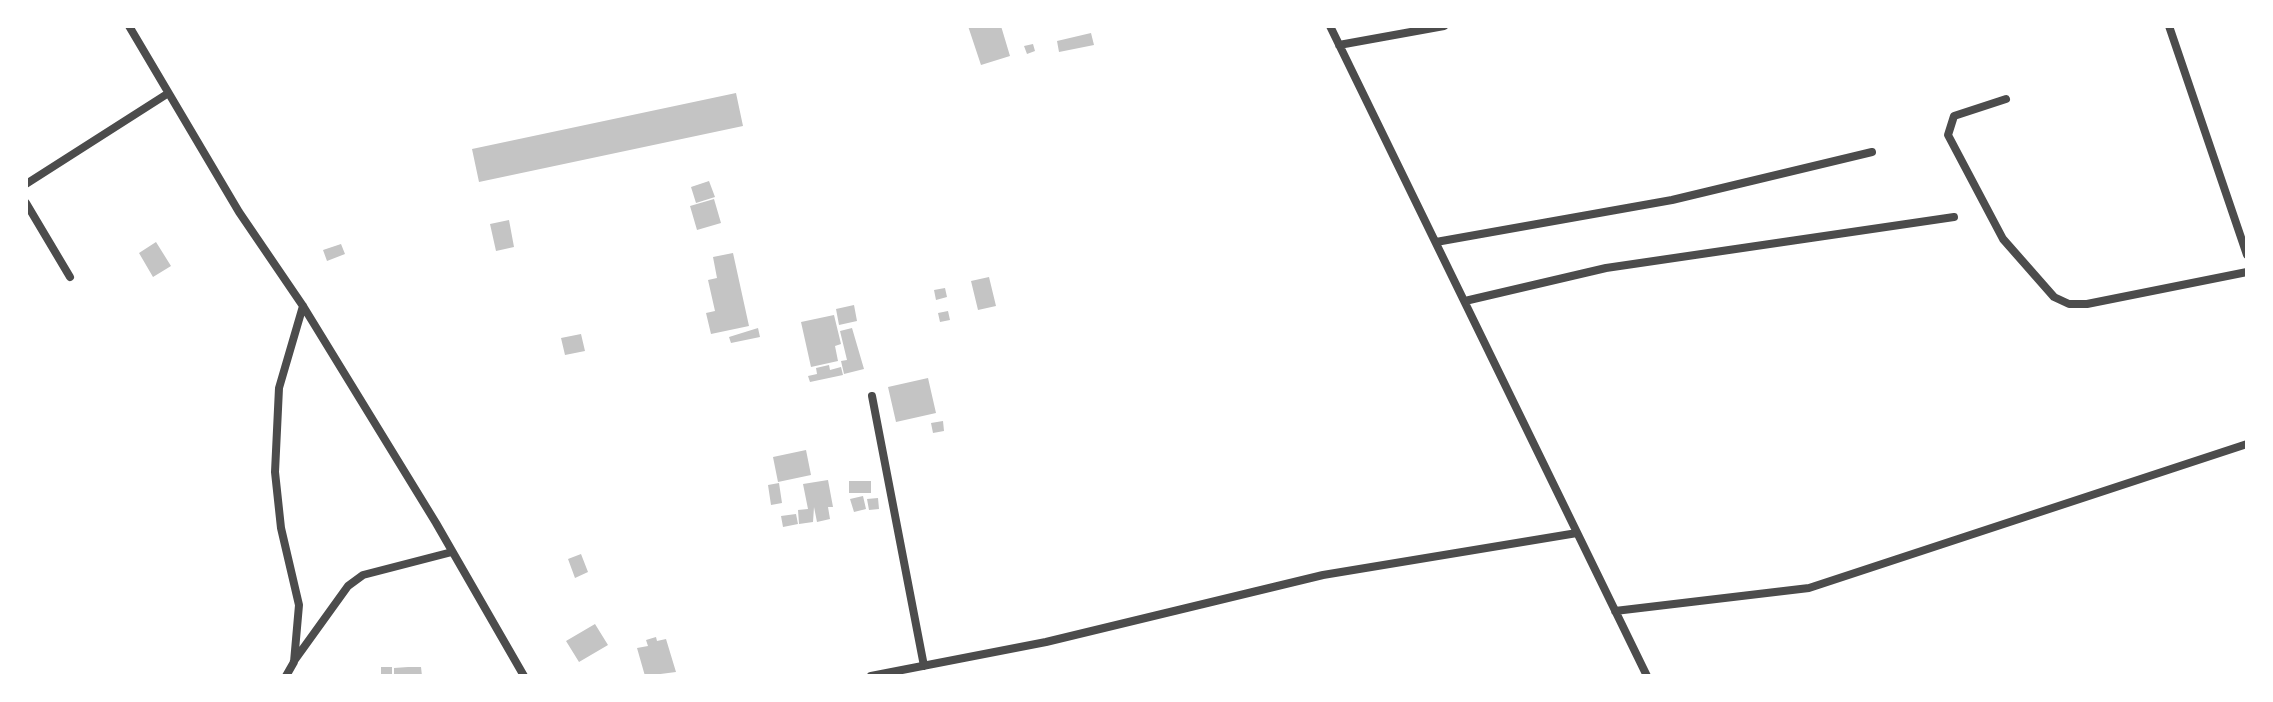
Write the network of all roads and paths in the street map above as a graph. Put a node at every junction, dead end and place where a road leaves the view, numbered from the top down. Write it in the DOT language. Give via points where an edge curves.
graph roads {
  1 [pos="129,26"];
  2 [pos="1330,26"];
  3 [pos="1444,26"];
  4 [pos="2169,26"];
  5 [pos="1339,45"];
  6 [pos="167,94"];
  7 [pos="2006,99"];
  8 [pos="1872,152"];
  9 [pos="26,184"];
  10 [pos="26,203"];
  11 [pos="1954,217"];
  12 [pos="1436,242"];
  13 [pos="2247,255"];
  14 [pos="2247,272"];
  15 [pos="70,277"];
  16 [pos="1465,301"];
  17 [pos="303,306"];
  18 [pos="872,396"];
  19 [pos="2247,444"];
  20 [pos="1577,533"];
  21 [pos="452,552"];
  22 [pos="1615,611"];
  23 [pos="294,662"];
  24 [pos="924,666"];
  25 [pos="286,676"];
  26 [pos="524,676"];
  27 [pos="871,676"];
  28 [pos="1647,676"];
  1 -- 6 [label="street"];
  2 -- 5 [label="street"];
  3 -- 5 [label="street"];
  4 -- 13 [label="street"];
  5 -- 12 [label="street"];
  6 -- 9 [label="street"];
  6 -- 17 [label="street"];
  7 -- 14 [label="street" via="1954,116 1948,135 2003,239 2054,297 2087,304"];
  8 -- 12 [label="street" via="1631,208"];
  10 -- 15 [label="street"];
  11 -- 16 [label="street" via="1606,268"];
  12 -- 16 [label="street"];
  16 -- 20 [label="street"];
  17 -- 21 [label="street"];
  17 -- 23 [label="street" via="279,388 275,472 281,528 299,605"];
  18 -- 24 [label="street"];
  19 -- 22 [label="street" via="1809,588"];
  20 -- 22 [label="street"];
  20 -- 24 [label="street" via="1323,575"];
  21 -- 23 [label="street" via="363,575 348,586"];
  21 -- 26 [label="street"];
  22 -- 28 [label="street"];
  23 -- 25 [label="street"];
  24 -- 27 [label="street"];
}
